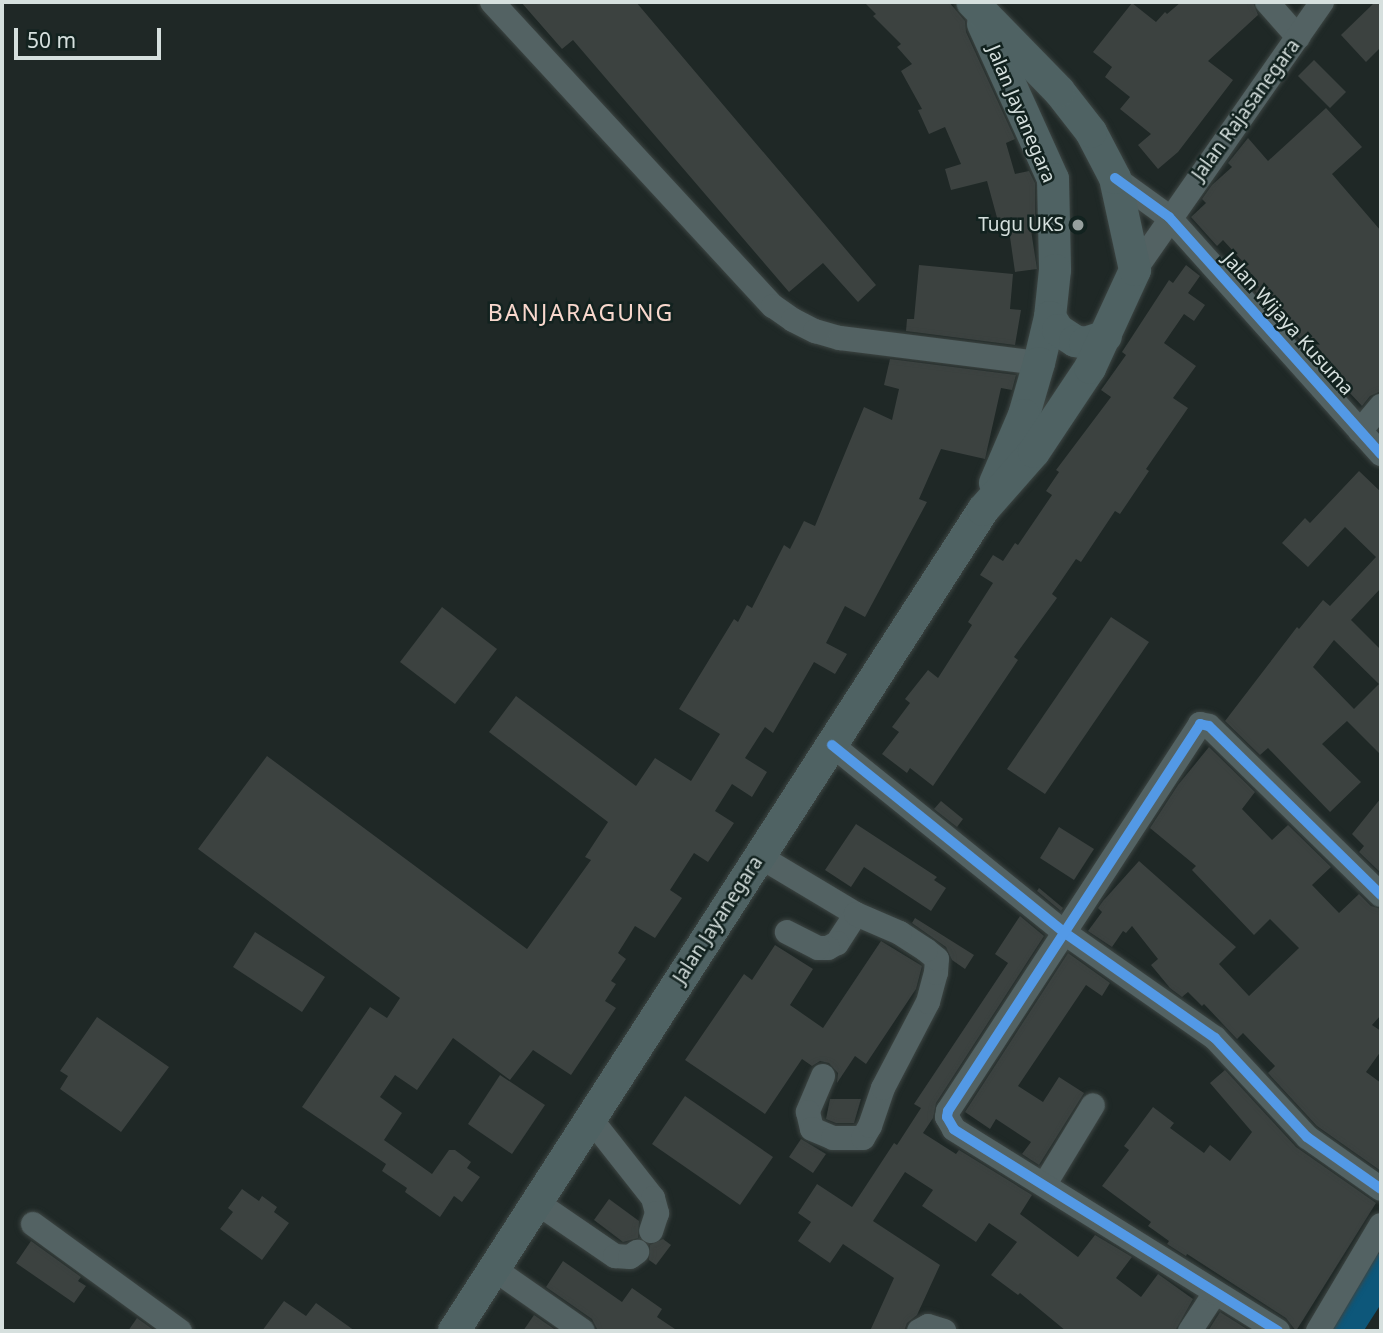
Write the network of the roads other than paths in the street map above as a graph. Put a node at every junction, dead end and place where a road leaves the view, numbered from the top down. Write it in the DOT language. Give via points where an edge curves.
graph roads {
  1 [pos="492,2"];
  2 [pos="973,2"];
  3 [pos="1267,2"];
  4 [pos="1322,2"];
  5 [pos="1298,37"];
  6 [pos="1091,132"];
  7 [pos="1041,152"];
  8 [pos="1115,178"];
  9 [pos="1169,217"];
  10 [pos="1135,270"];
  11 [pos="1050,317"];
  12 [pos="1106,336"];
  13 [pos="1039,363"];
  14 [pos="1381,407"];
  15 [pos="1360,431"];
  16 [pos="1381,454"];
  17 [pos="983,510"];
  18 [pos="832,746"];
  19 [pos="758,856"];
  20 [pos="1381,895"];
  21 [pos="856,914"];
  22 [pos="787,932"];
  23 [pos="1065,933"];
  24 [pos="822,1076"];
  25 [pos="1093,1105"];
  26 [pos="590,1118"];
  27 [pos="1045,1184"];
  28 [pos="1381,1189"];
  29 [pos="536,1202"];
  30 [pos="33,1224"];
  31 [pos="1381,1225"];
  32 [pos="651,1231"];
  33 [pos="637,1252"];
  34 [pos="494,1269"];
  35 [pos="1215,1293"];
  36 [pos="180,1331"];
  37 [pos="454,1331"];
  38 [pos="583,1331"];
  39 [pos="919,1331"];
  40 [pos="944,1331"];
  41 [pos="1190,1331"];
  42 [pos="1278,1331"];
  43 [pos="1318,1331"];
  1 -- 13 [label="street" via="773,306 793,320 839,338"];
  2 -- 6 [label="main road, Jalan Jayanegara" via="1059,91"];
  2 -- 7 [label="main road, Jalan Jayanegara"];
  3 -- 5 [label="street"];
  4 -- 5 [label="street, Jalan Rajasanegara"];
  5 -- 9 [label="street, Jalan Rajasanegara"];
  6 -- 7 [label="main road" via="1069,130 1049,138"];
  6 -- 8 [label="main road, Jalan Jayanegara"];
  7 -- 11 [label="main road, Jalan Jayanegara" via="1053,179 1055,270"];
  8 -- 9 [label="street, Jalan Wijaya Kusuma"];
  8 -- 10 [label="main road, Jalan Jayanegara"];
  9 -- 10 [label="street, Jalan Rajasanegara"];
  9 -- 15 [label="street, Jalan Wijaya Kusuma"];
  10 -- 12 [label="main road, Jalan Jayanegara"];
  11 -- 12 [label="main road" via="1058,330 1075,341"];
  11 -- 13 [label="main road, Jalan Jayanegara"];
  12 -- 17 [label="main road, Jalan Jayanegara" via="1034,452"];
  13 -- 17 [label="main road, Jalan Jayanegara" via="1024,415"];
  14 -- 15 [label="street"];
  15 -- 16 [label="street, Jalan Wijaya Kusuma"];
  17 -- 18 [label="main road, Jalan Jayanegara"];
  18 -- 19 [label="main road, Jalan Jayanegara"];
  18 -- 23 [label="street"];
  19 -- 21 [label="street"];
  19 -- 26 [label="main road, Jalan Jayanegara"];
  20 -- 23 [label="street" via="1204,723"];
  21 -- 22 [label="street" via="837,943 828,948 818,948"];
  21 -- 24 [label="street" via="926,950 937,959 936,973 928,1002 883,1088 866,1135 833,1138 812,1129 808,1112"];
  23 -- 27 [label="street" via="947,1117 954,1129"];
  23 -- 28 [label="street" via="1215,1038 1307,1137"];
  25 -- 27 [label="street"];
  26 -- 29 [label="main road, Jalan Jayanegara"];
  26 -- 32 [label="street" via="653,1198 657,1213"];
  27 -- 35 [label="street"];
  29 -- 33 [label="street" via="615,1256"];
  29 -- 34 [label="main road, Jalan Jayanegara"];
  30 -- 36 [label="street"];
  31 -- 43 [label="street"];
  34 -- 37 [label="main road, Jalan Jayanegara"];
  34 -- 38 [label="street"];
  35 -- 41 [label="street"];
  35 -- 42 [label="street"];
  39 -- 40 [label="street" via="928,1326"];
}
